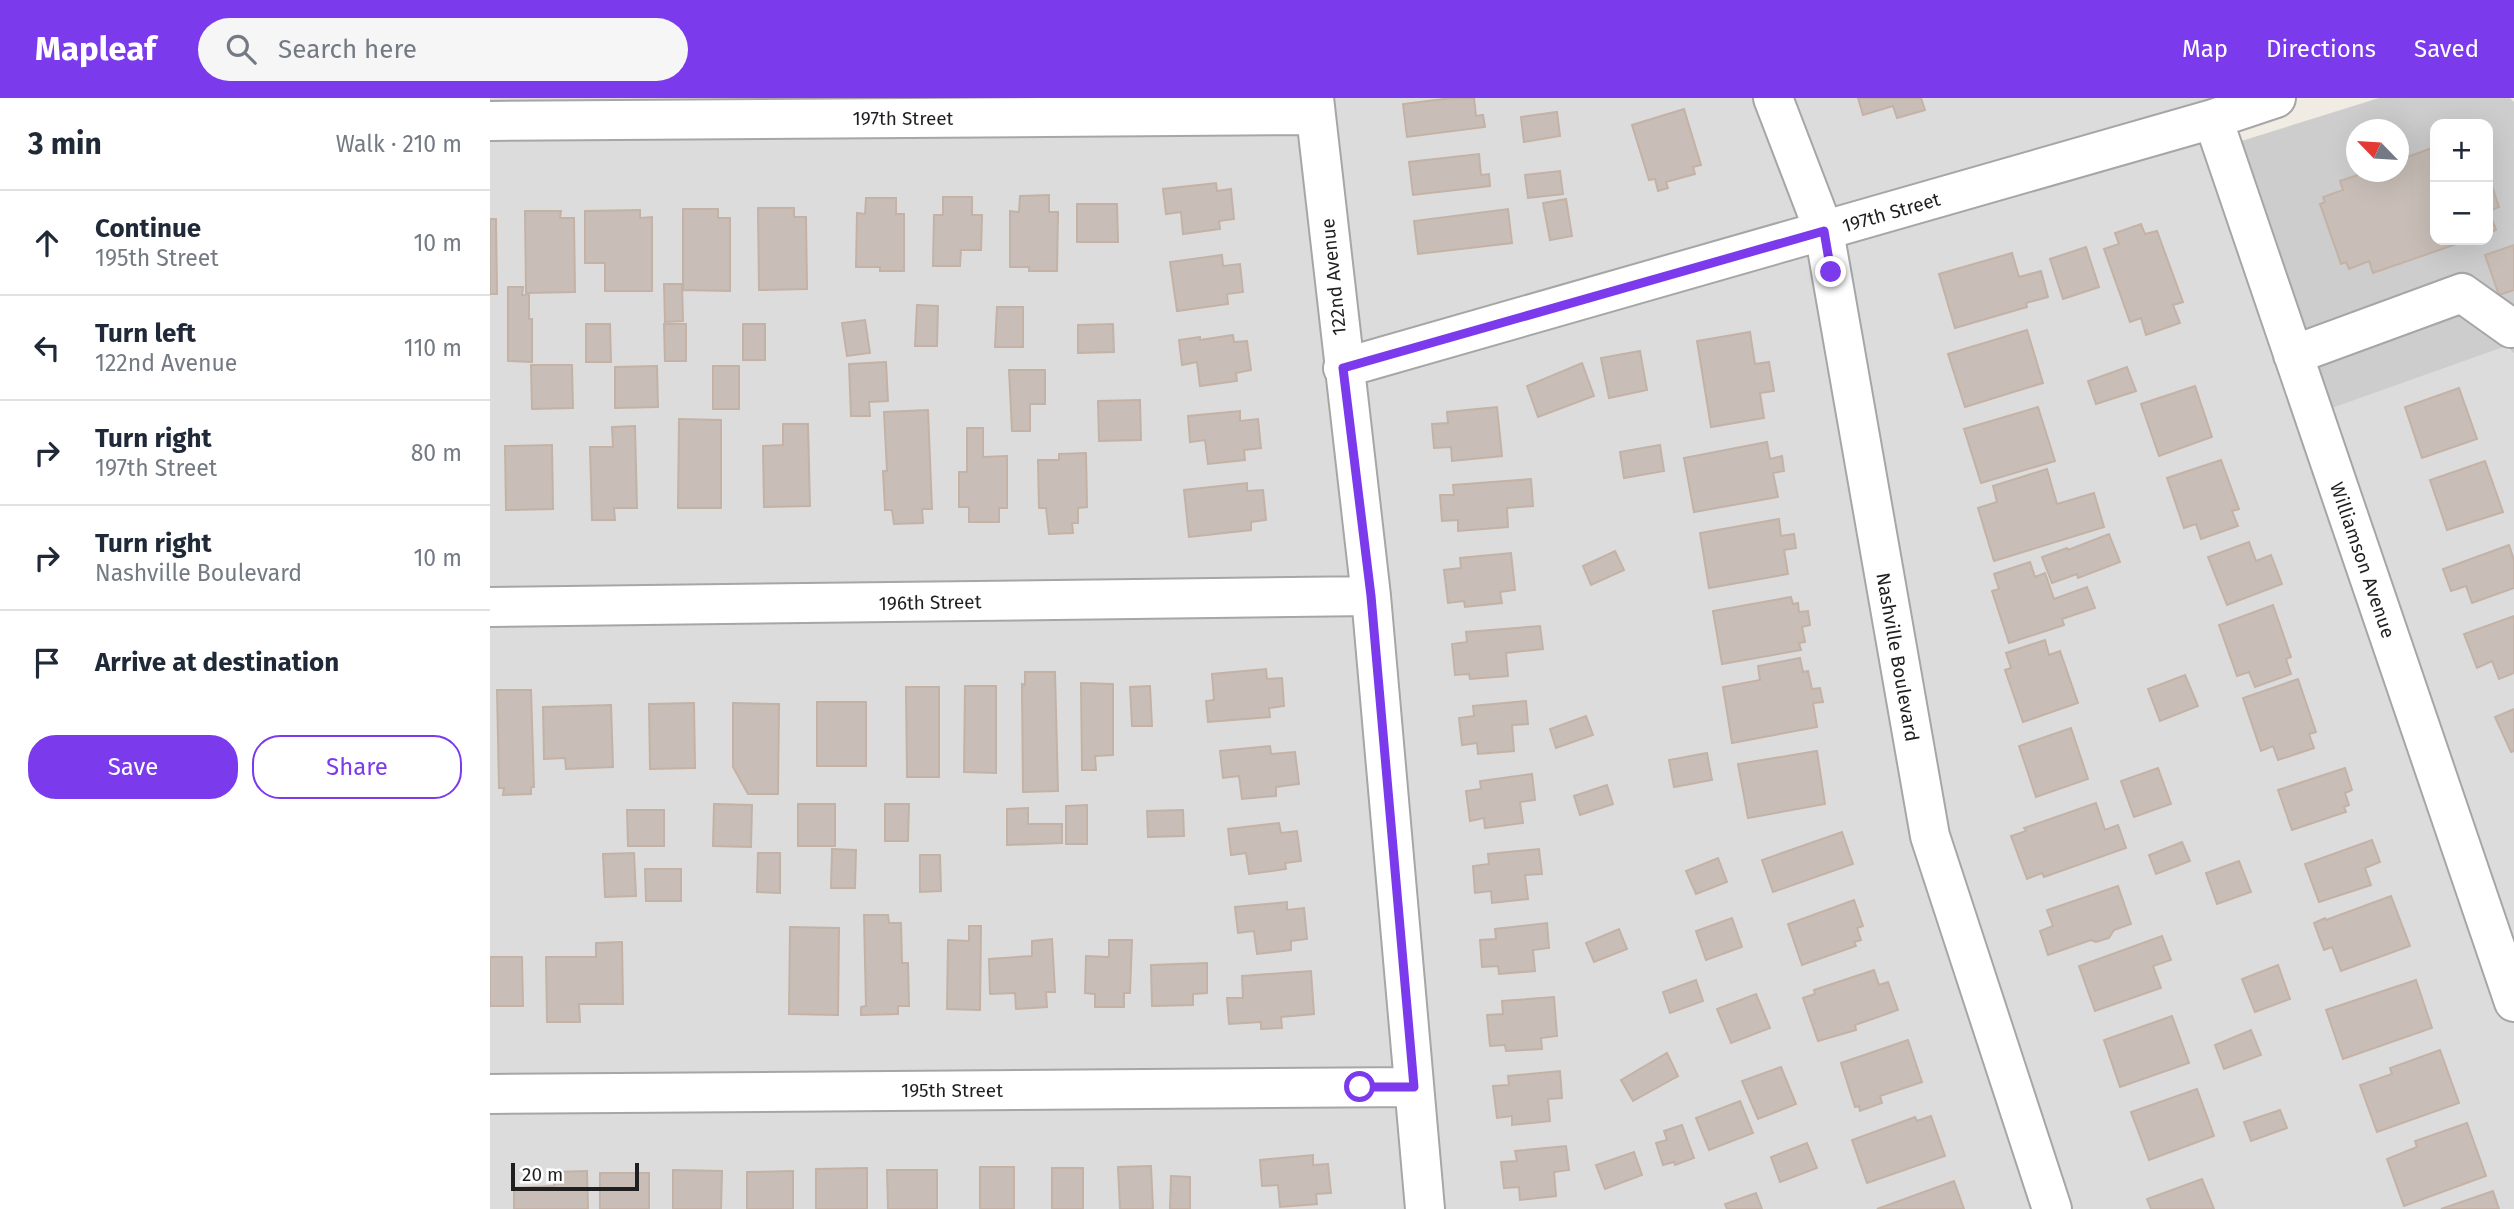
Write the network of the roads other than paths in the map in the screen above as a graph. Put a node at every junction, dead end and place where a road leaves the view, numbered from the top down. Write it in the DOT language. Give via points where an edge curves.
graph roads {
  1 [pos="1773,98"];
  2 [pos="2276,98"];
  3 [pos="1315,106"];
  4 [pos="2213,119"];
  5 [pos="490,121"];
  6 [pos="1824,231"];
  7 [pos="2514,327"];
  8 [pos="2294,355"];
  9 [pos="1343,368"];
  10 [pos="1371,596"];
  11 [pos="490,607"];
  12 [pos="2514,1002"];
  13 [pos="1414,1087"];
  14 [pos="490,1094"];
  15 [pos="1425,1209"];
  16 [pos="2052,1209"];
  1 -- 6 [label="street, Nashville Boulevard"];
  2 -- 4 [label="street, 197th Street"];
  3 -- 5 [label="street, 197th Street"];
  3 -- 9 [label="street, 122nd Avenue"];
  4 -- 6 [label="street, 197th Street"];
  4 -- 8 [label="street, Williamson Avenue"];
  6 -- 9 [label="street, 197th Street"];
  6 -- 16 [label="street, Nashville Boulevard" via="1930,836"];
  7 -- 8 [label="street" via="2462,293"];
  8 -- 12 [label="street, Williamson Avenue"];
  9 -- 10 [label="street, 122nd Avenue"];
  10 -- 11 [label="street, 196th Street"];
  10 -- 13 [label="street, 122nd Avenue"];
  13 -- 14 [label="street, 195th Street"];
  13 -- 15 [label="street, 122nd Avenue"];
}
